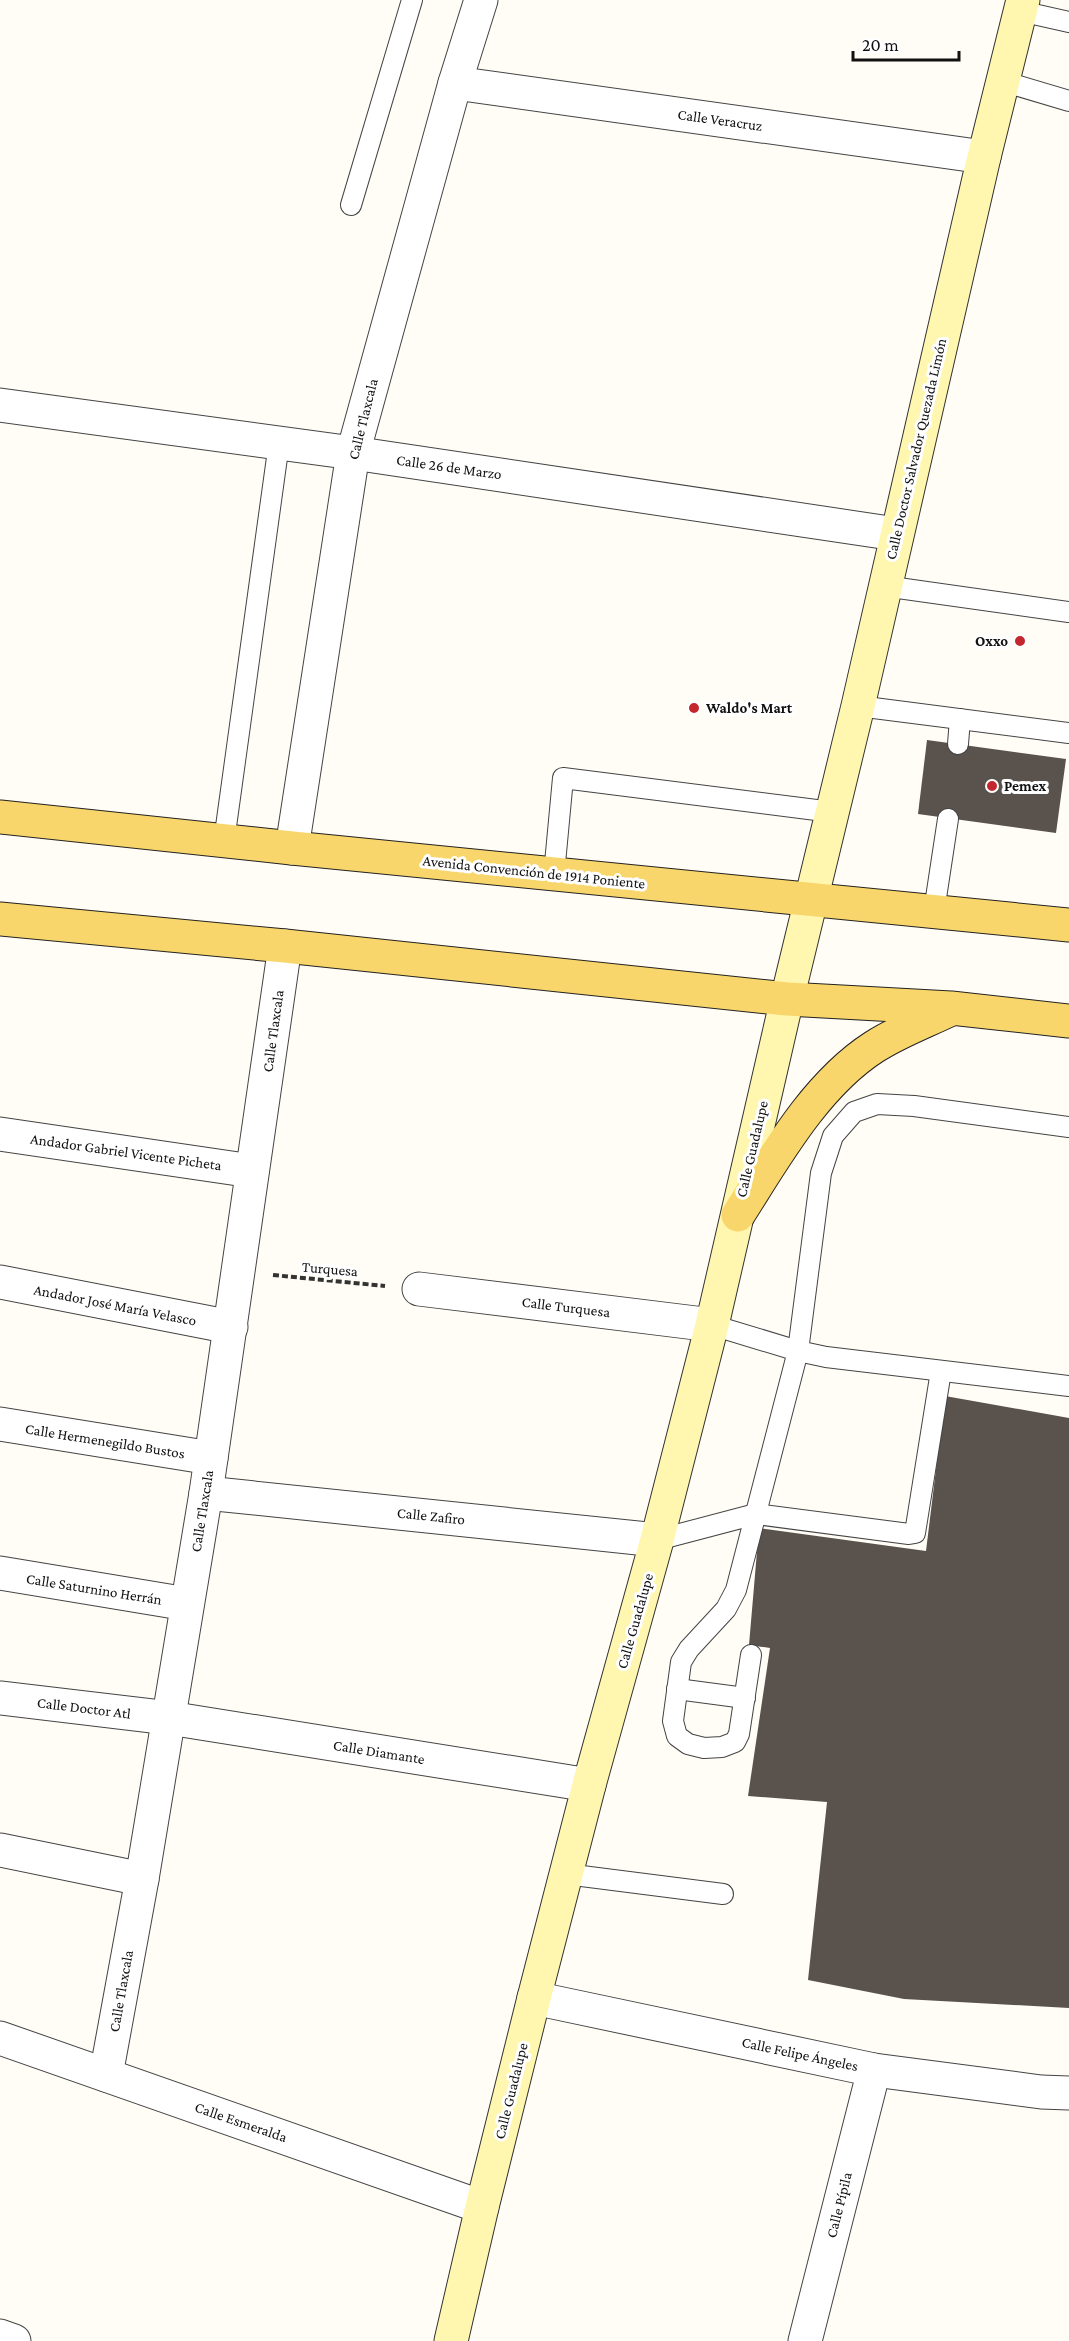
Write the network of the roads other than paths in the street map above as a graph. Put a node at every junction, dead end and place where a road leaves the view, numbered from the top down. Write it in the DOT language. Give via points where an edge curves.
graph roads {
  1 [pos="412,0"];
  2 [pos="480,0"];
  3 [pos="1021,5"];
  4 [pos="1069,22"];
  5 [pos="1002,81"];
  6 [pos="455,83"];
  7 [pos="1069,101"];
  8 [pos="984,157"];
  9 [pos="351,205"];
  10 [pos="0,405"];
  11 [pos="279,443"];
  12 [pos="353,453"];
  13 [pos="896,534"];
  14 [pos="885,586"];
  15 [pos="1069,612"];
  16 [pos="858,706"];
  17 [pos="960,720"];
  18 [pos="1069,733"];
  19 [pos="958,744"];
  20 [pos="832,812"];
  21 [pos="0,817"];
  22 [pos="948,819"];
  23 [pos="224,841"];
  24 [pos="292,848"];
  25 [pos="554,873"];
  26 [pos="810,899"];
  27 [pos="934,911"];
  28 [pos="0,919"];
  29 [pos="1069,925"];
  30 [pos="285,946"];
  31 [pos="787,999"];
  32 [pos="951,1008"];
  33 [pos="1069,1021"];
  34 [pos="1069,1127"];
  35 [pos="0,1134"];
  36 [pos="252,1171"];
  37 [pos="738,1215"];
  38 [pos="0,1282"];
  39 [pos="419,1289"];
  40 [pos="712,1325"];
  41 [pos="231,1327"];
  42 [pos="798,1351"];
  43 [pos="941,1371"];
  44 [pos="1069,1386"];
  45 [pos="0,1424"];
  46 [pos="211,1458"];
  47 [pos="206,1493"];
  48 [pos="756,1514"];
  49 [pos="657,1540"];
  50 [pos="0,1574"];
  51 [pos="187,1604"];
  52 [pos="751,1655"];
  53 [pos="677,1689"];
  54 [pos="0,1698"];
  55 [pos="745,1698"];
  56 [pos="168,1718"];
  57 [pos="589,1785"];
  58 [pos="0,1850"];
  59 [pos="566,1874"];
  60 [pos="142,1879"];
  61 [pos="723,1894"];
  62 [pos="534,1998"];
  63 [pos="0,2038"];
  64 [pos="874,2070"];
  65 [pos="106,2074"];
  66 [pos="1069,2093"];
  67 [pos="482,2207"];
  68 [pos="0,2336"];
  69 [pos="14,2341"];
  70 [pos="452,2341"];
  71 [pos="805,2341"];
  1 -- 9 [label="lane"];
  2 -- 6 [label="street, Calle Tlaxcala"];
  3 -- 4 [label="lane"];
  3 -- 5 [label="street, Calle Doctor Salvador Quezada Limón"];
  5 -- 7 [label="lane"];
  5 -- 8 [label="street, Calle Doctor Salvador Quezada Limón"];
  6 -- 8 [label="street, Calle Veracruz"];
  6 -- 12 [label="street, Calle Tlaxcala"];
  8 -- 13 [label="street, Calle Doctor Salvador Quezada Limón"];
  10 -- 11 [label="street, Calle 26 de Marzo"];
  11 -- 12 [label="street, Calle 26 de Marzo"];
  11 -- 23 [label="lane"];
  12 -- 13 [label="street, Calle 26 de Marzo"];
  12 -- 24 [label="street, Calle Tlaxcala"];
  13 -- 14 [label="street, Calle Doctor Salvador Quezada Limón"];
  14 -- 15 [label="lane"];
  14 -- 16 [label="street, Calle Doctor Salvador Quezada Limón"];
  16 -- 17 [label="lane"];
  16 -- 20 [label="street, Calle Doctor Salvador Quezada Limón"];
  17 -- 18 [label="lane"];
  17 -- 19 [label="lane"];
  20 -- 25 [label="lane" via="562,778"];
  20 -- 26 [label="street, Calle Doctor Salvador Quezada Limón"];
  21 -- 23 [label="main road, Avenida Convención de 1914 Poniente"];
  22 -- 27 [label="lane"];
  23 -- 24 [label="main road, Avenida Convención de 1914 Poniente"];
  24 -- 25 [label="main road, Avenida Convención de 1914 Poniente"];
  25 -- 26 [label="main road, Avenida Convención de 1914 Poniente"];
  26 -- 27 [label="main road, Avenida Convención de 1914 Poniente"];
  26 -- 31 [label="street, Calle Guadalupe"];
  27 -- 29 [label="main road, Avenida Convención de 1914 Poniente"];
  28 -- 30 [label="main road"];
  30 -- 31 [label="main road"];
  30 -- 36 [label="street, Calle Tlaxcala"];
  31 -- 32 [label="main road"];
  31 -- 37 [label="street, Calle Guadalupe"];
  32 -- 33 [label="main road"];
  32 -- 37 [label="main road" via="874,1047 816,1099"];
  34 -- 42 [label="lane" via="914,1106 878,1104 854,1112 832,1136 821,1173"];
  35 -- 36 [label="street, Andador Gabriel Vicente Picheta"];
  36 -- 41 [label="street, Calle Tlaxcala"];
  37 -- 40 [label="street, Calle Guadalupe"];
  38 -- 41 [label="street, Andador José María Velasco"];
  39 -- 40 [label="street, Calle Turquesa"];
  40 -- 42 [label="lane"];
  40 -- 49 [label="street, Calle Guadalupe"];
  41 -- 46 [label="street, Calle Tlaxcala"];
  42 -- 43 [label="lane"];
  42 -- 48 [label="lane"];
  43 -- 44 [label="lane"];
  43 -- 48 [label="lane" via="915,1533"];
  45 -- 46 [label="street, Calle Hermenegildo Bustos"];
  46 -- 47 [label="street, Calle Tlaxcala"];
  47 -- 49 [label="street, Calle Zafiro"];
  47 -- 51 [label="street, Calle Tlaxcala"];
  48 -- 49 [label="lane"];
  48 -- 53 [label="lane" via="736,1590 726,1609 681,1662"];
  49 -- 57 [label="street, Calle Guadalupe"];
  50 -- 51 [label="street, Calle Saturnino Herrán"];
  51 -- 56 [label="street, Calle Tlaxcala"];
  52 -- 55 [label="lane"];
  53 -- 55 [label="lane"];
  53 -- 55 [label="lane" via="673,1721 677,1736 704,1748 735,1742"];
  54 -- 56 [label="street, Calle Doctor Atl"];
  56 -- 57 [label="street, Calle Diamante"];
  56 -- 60 [label="street, Calle Tlaxcala"];
  57 -- 59 [label="street, Calle Guadalupe"];
  58 -- 60 [label="street"];
  59 -- 61 [label="lane"];
  59 -- 62 [label="street, Calle Guadalupe"];
  60 -- 65 [label="street, Calle Tlaxcala"];
  62 -- 64 [label="street, Calle Felipe Ángeles"];
  62 -- 67 [label="street, Calle Guadalupe"];
  63 -- 65 [label="street, Calle Esmeralda"];
  64 -- 66 [label="street, Calle Felipe Ángeles"];
  64 -- 71 [label="street, Calle Pípila"];
  65 -- 67 [label="street, Calle Esmeralda"];
  67 -- 70 [label="street, Calle Guadalupe"];
  68 -- 69 [label="street"];
}
